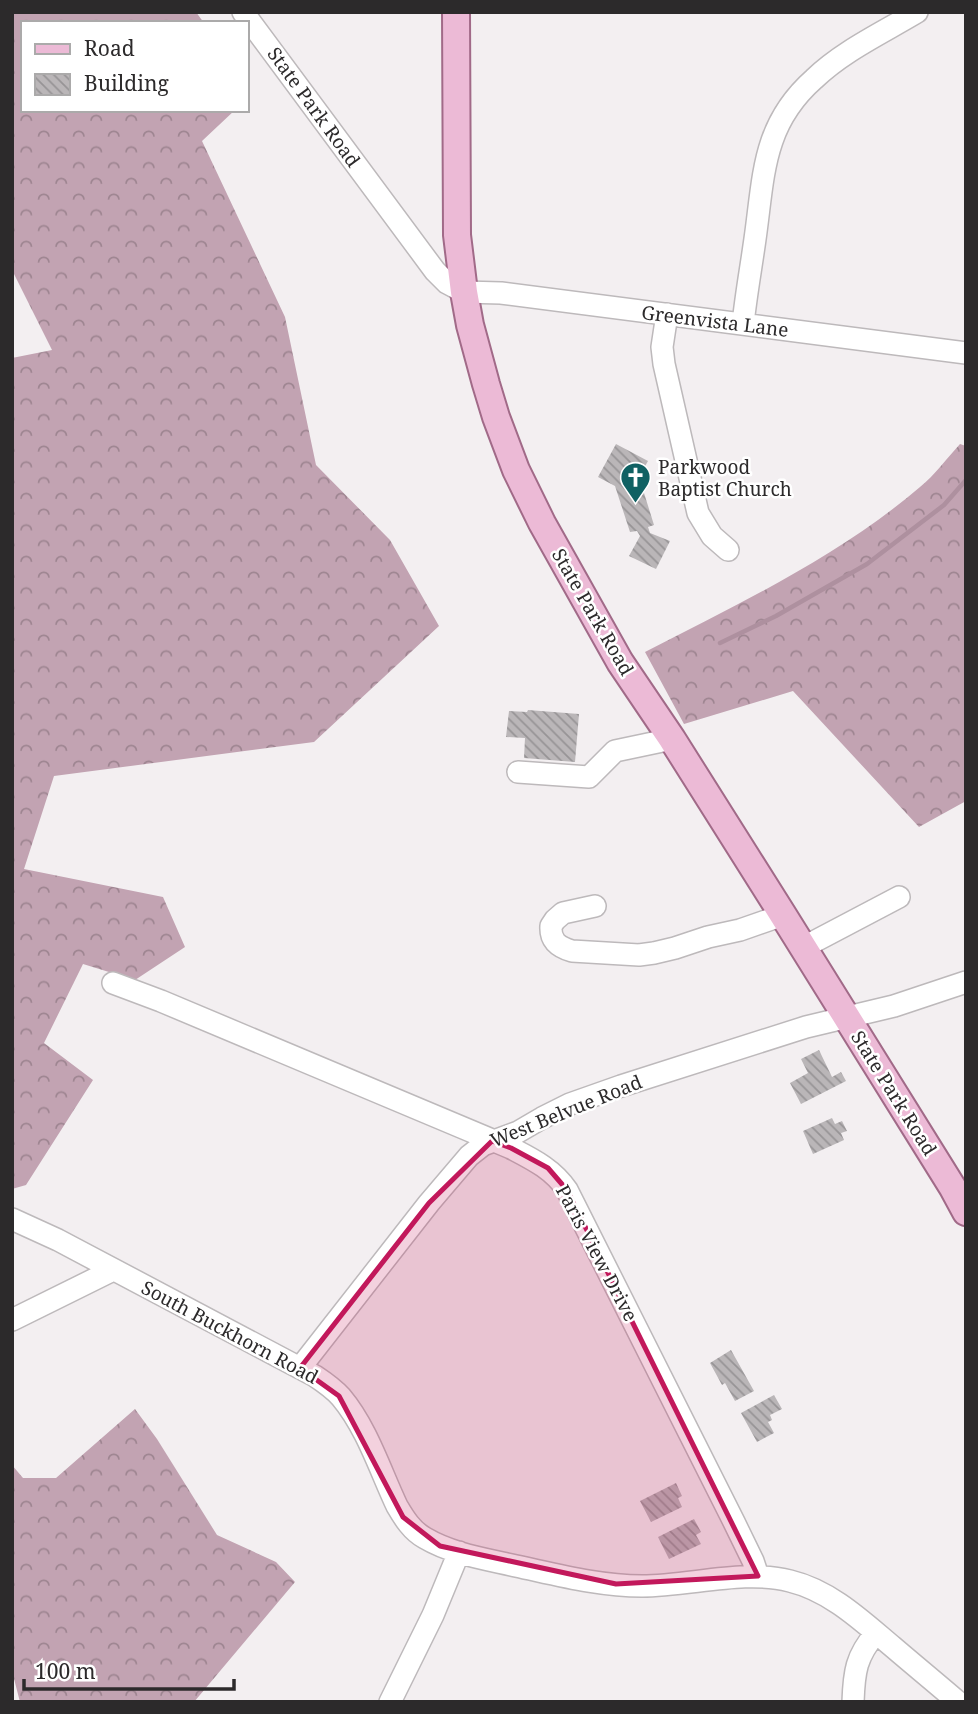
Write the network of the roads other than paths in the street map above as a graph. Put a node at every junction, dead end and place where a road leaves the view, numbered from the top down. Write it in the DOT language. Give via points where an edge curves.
graph roads {
  1 [pos="243,12"];
  2 [pos="456,12"];
  3 [pos="917,12"];
  4 [pos="464,292"];
  5 [pos="667,314"];
  6 [pos="743,324"];
  7 [pos="965,349"];
  8 [pos="728,550"];
  9 [pos="672,739"];
  10 [pos="518,772"];
  11 [pos="899,897"];
  12 [pos="595,906"];
  13 [pos="783,915"];
  14 [pos="804,947"];
  15 [pos="966,982"];
  16 [pos="113,983"];
  17 [pos="848,1017"];
  18 [pos="492,1141"];
  19 [pos="966,1212"];
  20 [pos="12,1219"];
  21 [pos="113,1270"];
  22 [pos="12,1320"];
  23 [pos="300,1368"];
  24 [pos="459,1552"];
  25 [pos="758,1576"];
  26 [pos="876,1633"];
  27 [pos="390,1702"];
  28 [pos="853,1702"];
  29 [pos="958,1702"];
  1 -- 4 [label="street, State Park Road" via="435,271"];
  2 -- 4 [label="main road" via="457,235"];
  3 -- 6 [label="street" via="823,71 784,115 766,158"];
  4 -- 5 [label="street, Greenvista Lane"];
  4 -- 9 [label="main road, State Park Road" via="486,384 516,470 620,662"];
  5 -- 6 [label="street, Greenvista Lane"];
  5 -- 8 [label="street" via="664,365 698,513 712,536"];
  6 -- 7 [label="street, Greenvista Lane"];
  9 -- 10 [label="street" via="615,751 589,777"];
  9 -- 13 [label="main road, State Park Road"];
  11 -- 14 [label="street"];
  12 -- 13 [label="street" via="558,915 551,926 554,942 572,951 639,955"];
  13 -- 14 [label="main road, State Park Road"];
  14 -- 17 [label="main road, State Park Road"];
  15 -- 17 [label="street, West Belvue Road"];
  16 -- 18 [label="street, Paris View Drive"];
  17 -- 18 [label="street, West Belvue Road" via="621,1086"];
  17 -- 19 [label="main road, State Park Road"];
  18 -- 23 [label="street, West Belvue Road" via="469,1156 429,1203"];
  18 -- 25 [label="street, Paris View Drive" via="548,1168 567,1190"];
  20 -- 21 [label="street, South Buckhorn Road"];
  21 -- 22 [label="street"];
  21 -- 23 [label="street, South Buckhorn Road"];
  23 -- 24 [label="street, South Buckhorn Road" via="329,1386 350,1409 409,1525 440,1546"];
  24 -- 25 [label="street, South Buckhorn Road" via="616,1584 670,1585"];
  24 -- 27 [label="street"];
  25 -- 26 [label="street, South Buckhorn Road" via="815,1590"];
  26 -- 28 [label="street" via="859,1656"];
  26 -- 29 [label="street, South Buckhorn Road"];
}
